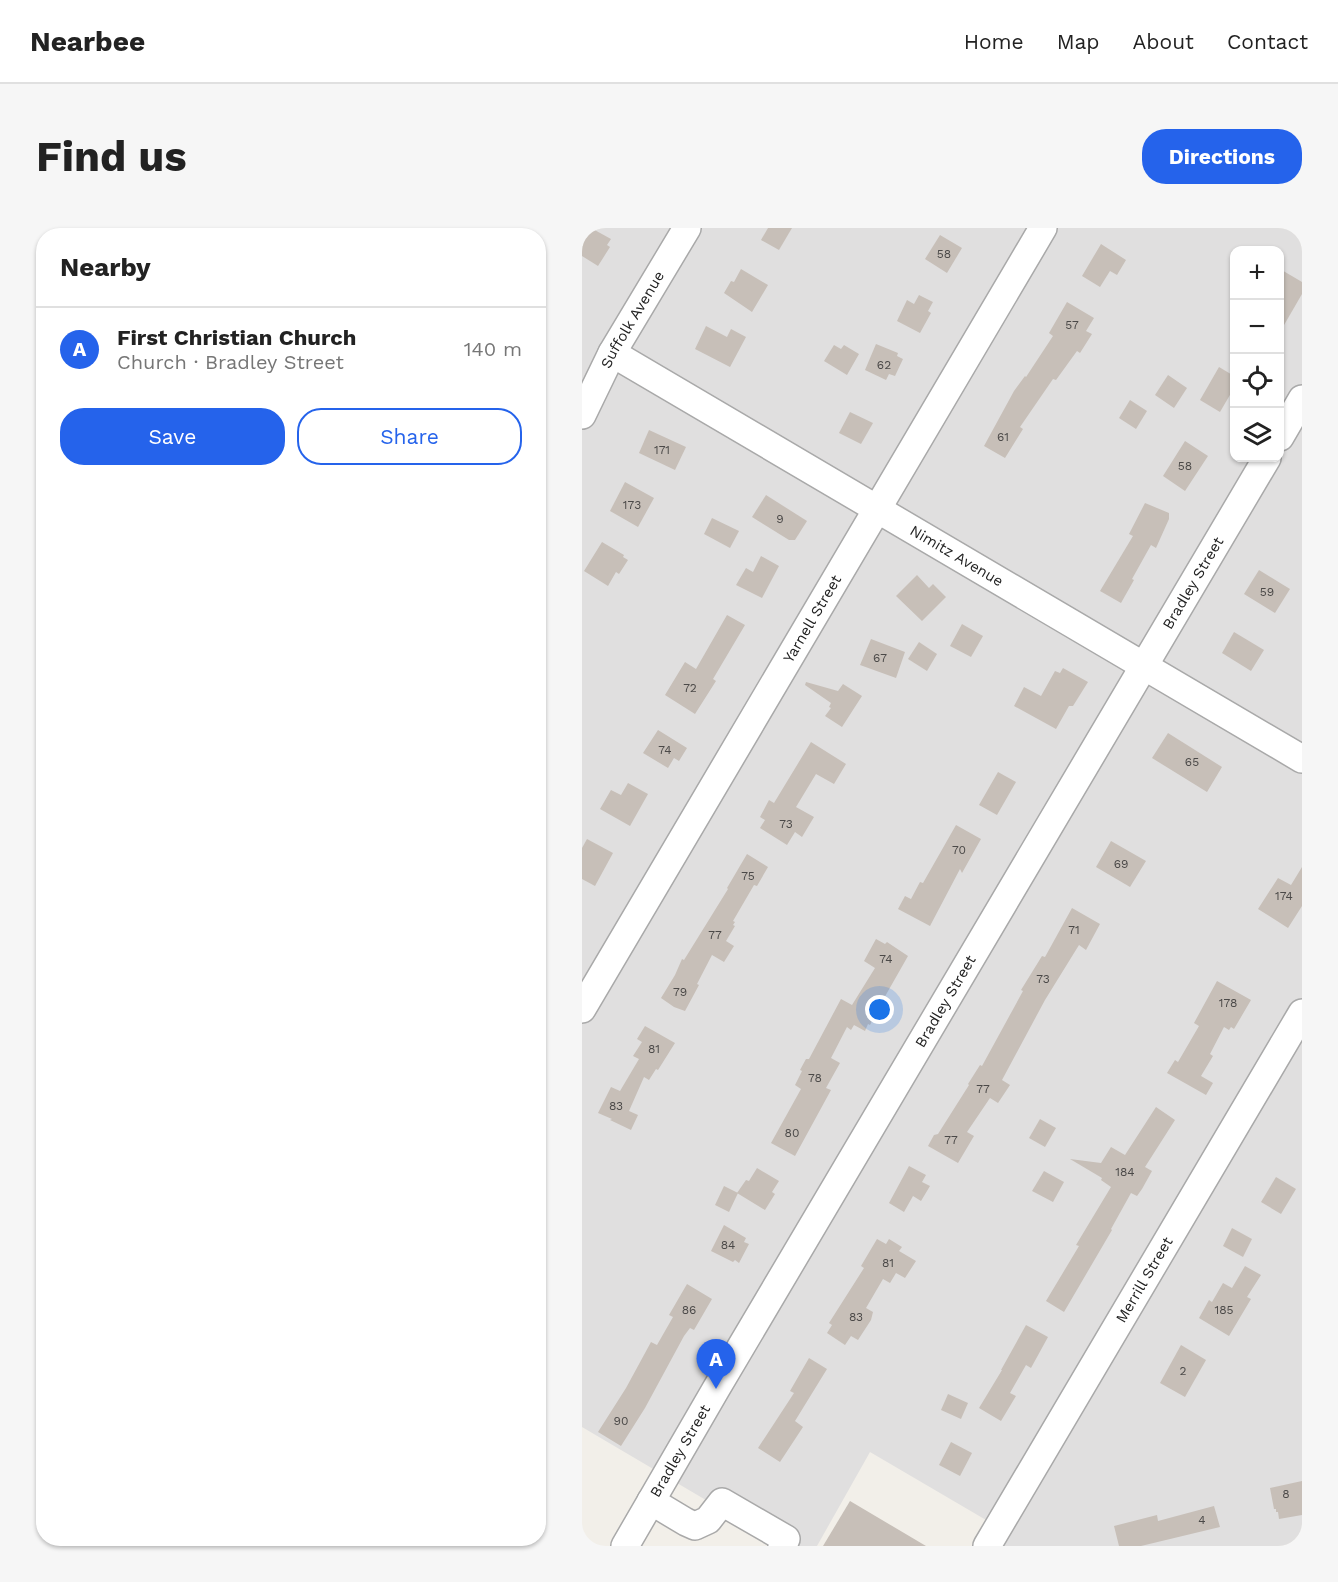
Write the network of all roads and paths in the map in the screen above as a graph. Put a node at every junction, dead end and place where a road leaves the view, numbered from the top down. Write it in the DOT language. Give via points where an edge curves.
graph roads {
  1 [pos="687,228"];
  2 [pos="1043,228"];
  3 [pos="612,353"];
  4 [pos="1302,399"];
  5 [pos="582,415"];
  6 [pos="1284,430"];
  7 [pos="1265,462"];
  8 [pos="877,509"];
  9 [pos="1144,665"];
  10 [pos="1302,759"];
  11 [pos="582,1009"];
  12 [pos="1302,1013"];
  13 [pos="651,1501"];
  14 [pos="625,1546"];
  15 [pos="782,1546"];
  16 [pos="987,1546"];
  1 -- 3 [label="street, Suffolk Avenue"];
  2 -- 8 [label="street, Yarnell Street"];
  3 -- 5 [label="street, Suffolk Avenue"];
  3 -- 8 [label="street, Nimitz Avenue"];
  4 -- 6 [label="street"];
  7 -- 9 [label="street, Bradley Street"];
  8 -- 9 [label="street, Nimitz Avenue"];
  8 -- 11 [label="street, Yarnell Street"];
  9 -- 10 [label="street, Nimitz Avenue"];
  9 -- 13 [label="street, Bradley Street"];
  12 -- 16 [label="street, Merrill Street"];
  13 -- 14 [label="street, Bradley Street"];
  13 -- 15 [label="street" via="695,1526 708,1520 722,1502 786,1539"];
}
